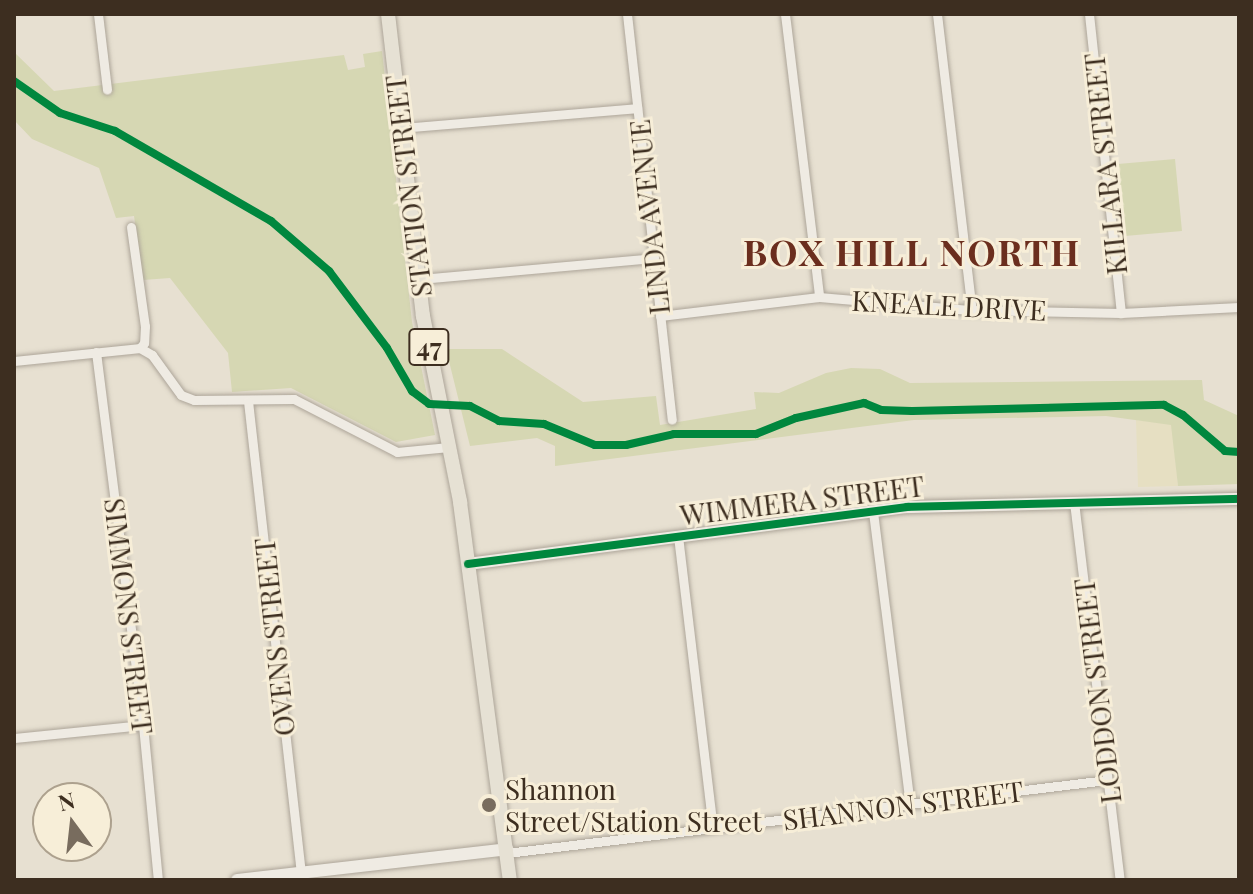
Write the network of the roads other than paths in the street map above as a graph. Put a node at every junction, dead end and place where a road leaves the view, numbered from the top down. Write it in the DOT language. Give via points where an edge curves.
graph roads {
  1 [pos="98,14"];
  2 [pos="388,14"];
  3 [pos="627,14"];
  4 [pos="785,14"];
  5 [pos="937,14"];
  6 [pos="1089,14"];
  7 [pos="107,89"];
  8 [pos="637,108"];
  9 [pos="401,128"];
  10 [pos="131,227"];
  11 [pos="654,258"];
  12 [pos="419,279"];
  13 [pos="819,297"];
  14 [pos="1239,307"];
  15 [pos="972,310"];
  16 [pos="1121,313"];
  17 [pos="660,316"];
  18 [pos="140,348"];
  19 [pos="96,352"];
  20 [pos="14,361"];
  21 [pos="248,401"];
  22 [pos="672,420"];
  23 [pos="449,447"];
  24 [pos="1239,499"];
  25 [pos="1074,502"];
  26 [pos="873,512"];
  27 [pos="678,536"];
  28 [pos="468,564"];
  29 [pos="143,725"];
  30 [pos="14,738"];
  31 [pos="1107,780"];
  32 [pos="910,803"];
  33 [pos="713,828"];
  34 [pos="507,851"];
  35 [pos="301,872"];
  36 [pos="158,880"];
  37 [pos="237,880"];
  38 [pos="510,880"];
  39 [pos="1120,880"];
  1 -- 7 [label="street"];
  2 -- 9 [label="main road, STATION STREET / 47"];
  3 -- 8 [label="street, LINDA AVENUE"];
  4 -- 13 [label="street"];
  5 -- 15 [label="street"];
  6 -- 16 [label="street, KILLARA STREET"];
  8 -- 9 [label="street"];
  8 -- 11 [label="street, LINDA AVENUE"];
  9 -- 12 [label="main road, STATION STREET / 47"];
  10 -- 18 [label="street" via="145,326"];
  11 -- 12 [label="street"];
  11 -- 17 [label="street, LINDA AVENUE"];
  12 -- 23 [label="main road, STATION STREET / 47"];
  13 -- 15 [label="street, KNEALE DRIVE"];
  13 -- 17 [label="street, KNEALE DRIVE"];
  14 -- 16 [label="street, KNEALE DRIVE"];
  15 -- 16 [label="street, KNEALE DRIVE"];
  17 -- 22 [label="street, LINDA AVENUE"];
  18 -- 19 [label="street"];
  18 -- 21 [label="street" via="152,355 181,395"];
  19 -- 20 [label="street"];
  19 -- 29 [label="street, SIMMONS STREET"];
  21 -- 23 [label="street" via="294,399 397,452"];
  21 -- 35 [label="street, OVENS STREET"];
  23 -- 28 [label="main road, STATION STREET / 47"];
  24 -- 25 [label="street, WIMMERA STREET"];
  25 -- 26 [label="street, WIMMERA STREET"];
  25 -- 31 [label="street, LODDON STREET"];
  26 -- 27 [label="street, WIMMERA STREET"];
  26 -- 32 [label="street"];
  27 -- 28 [label="street, WIMMERA STREET"];
  27 -- 33 [label="street"];
  28 -- 34 [label="main road, STATION STREET / 47"];
  29 -- 30 [label="street"];
  29 -- 36 [label="street, SIMMONS STREET"];
  31 -- 32 [label="street, SHANNON STREET"];
  31 -- 39 [label="street, LODDON STREET"];
  32 -- 33 [label="street, SHANNON STREET"];
  33 -- 34 [label="street, SHANNON STREET"];
  34 -- 35 [label="street, SHANNON STREET"];
  34 -- 38 [label="main road, STATION STREET / 47"];
  35 -- 37 [label="street, SHANNON STREET"];
}
